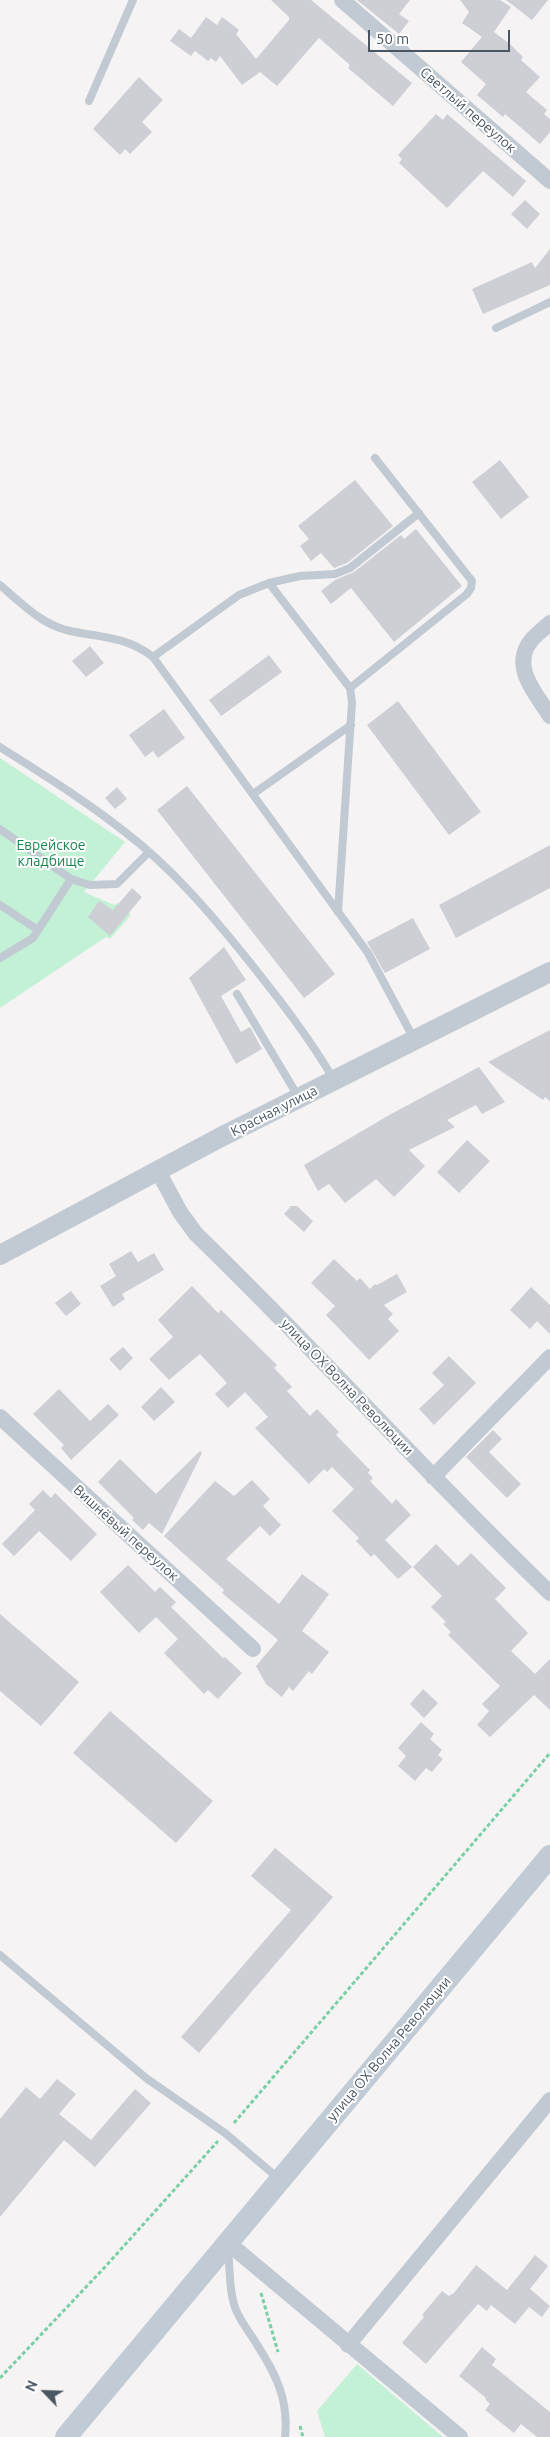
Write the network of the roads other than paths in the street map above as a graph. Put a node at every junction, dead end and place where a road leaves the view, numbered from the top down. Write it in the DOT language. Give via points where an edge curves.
graph roads {
  1 [pos="133,0"];
  2 [pos="342,0"];
  3 [pos="89,101"];
  4 [pos="550,181"];
  5 [pos="550,302"];
  6 [pos="496,328"];
  7 [pos="375,458"];
  8 [pos="419,512"];
  9 [pos="270,583"];
  10 [pos="0,585"];
  11 [pos="550,623"];
  12 [pos="153,657"];
  13 [pos="350,688"];
  14 [pos="550,716"];
  15 [pos="350,725"];
  16 [pos="0,746"];
  17 [pos="253,794"];
  18 [pos="0,829"];
  19 [pos="148,852"];
  20 [pos="71,880"];
  21 [pos="0,906"];
  22 [pos="338,912"];
  23 [pos="38,930"];
  24 [pos="0,958"];
  25 [pos="550,972"];
  26 [pos="237,994"];
  27 [pos="414,1039"];
  28 [pos="334,1080"];
  29 [pos="300,1098"];
  30 [pos="158,1171"];
  31 [pos="0,1255"];
  32 [pos="550,1357"];
  33 [pos="0,1417"];
  34 [pos="433,1477"];
  35 [pos="550,1593"];
  36 [pos="253,1649"];
  37 [pos="550,1856"];
  38 [pos="0,1955"];
  39 [pos="550,2100"];
  40 [pos="280,2180"];
  41 [pos="227,2242"];
  42 [pos="348,2345"];
  43 [pos="66,2437"];
  44 [pos="285,2437"];
  45 [pos="460,2437"];
  1 -- 3 [label="lane"];
  2 -- 4 [label="street, Светлый переулок"];
  5 -- 6 [label="lane"];
  7 -- 8 [label="lane"];
  8 -- 9 [label="lane" via="350,568 335,574 300,576"];
  8 -- 13 [label="lane" via="470,575 472,588"];
  9 -- 12 [label="lane" via="239,595"];
  9 -- 13 [label="lane"];
  10 -- 12 [label="lane" via="50,624 66,630 125,640 140,646"];
  11 -- 14 [label="street" via="528,644 523,664 530,686"];
  12 -- 17 [label="lane"];
  13 -- 15 [label="lane"];
  15 -- 17 [label="lane"];
  15 -- 22 [label="lane"];
  16 -- 19 [label="lane" via="103,816"];
  17 -- 22 [label="lane"];
  18 -- 20 [label="lane"];
  19 -- 20 [label="lane" via="116,884 90,885"];
  19 -- 28 [label="lane" via="193,895 231,940 283,1004"];
  20 -- 23 [label="lane"];
  21 -- 23 [label="lane"];
  22 -- 27 [label="lane" via="368,953"];
  23 -- 24 [label="lane" via="26,944"];
  25 -- 27 [label="street, Красная улица"];
  26 -- 29 [label="lane"];
  27 -- 28 [label="street, Красная улица"];
  28 -- 29 [label="street, Красная улица"];
  29 -- 30 [label="street, Красная улица"];
  30 -- 31 [label="street, Красная улица"];
  30 -- 34 [label="street, улица ОХ Волна Революции" via="192,1229"];
  32 -- 34 [label="street"];
  33 -- 36 [label="street, Вишнёвый переулок"];
  34 -- 35 [label="street, улица ОХ Волна Революции"];
  37 -- 40 [label="main road, улица ОХ Волна Революции"];
  38 -- 40 [label="lane" via="146,2078 225,2133"];
  39 -- 42 [label="street"];
  40 -- 41 [label="main road, улица ОХ Волна Революции"];
  41 -- 42 [label="street"];
  41 -- 43 [label="main road, улица ОХ Волна Революции"];
  41 -- 44 [label="lane" via="236,2310 270,2368 284,2401 287,2413"];
  42 -- 45 [label="street"];
}
